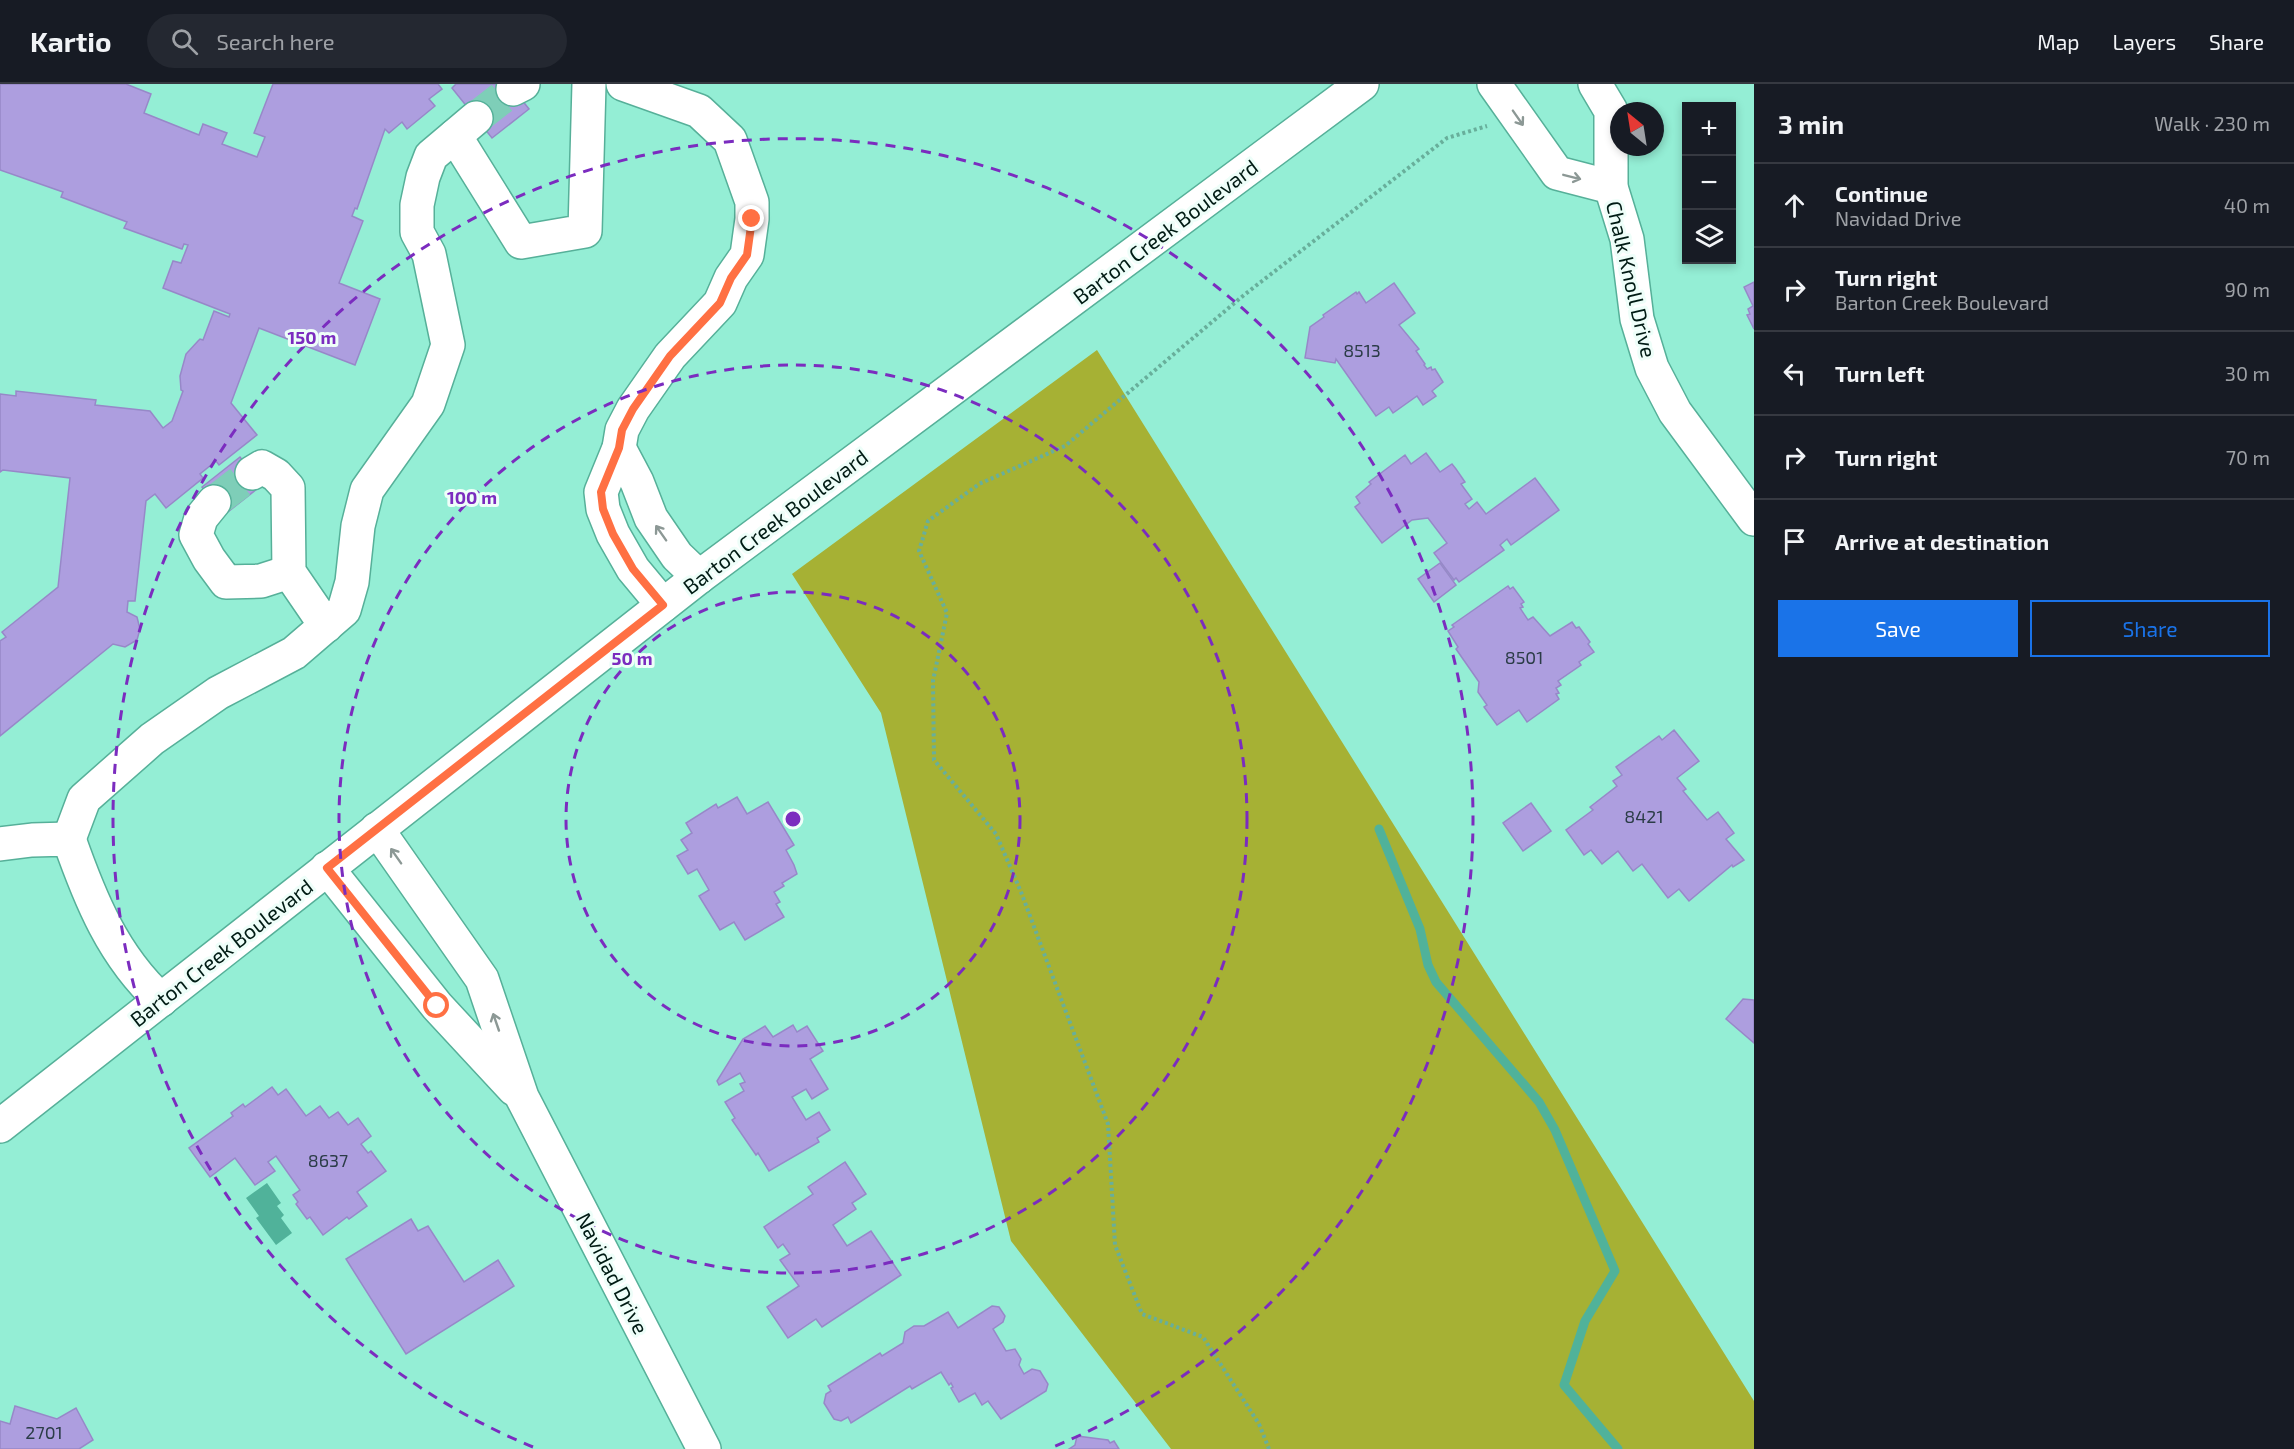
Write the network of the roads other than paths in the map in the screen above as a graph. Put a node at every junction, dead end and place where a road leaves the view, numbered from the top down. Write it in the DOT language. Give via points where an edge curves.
graph roads {
  1 [pos="589,84"];
  2 [pos="623,84"];
  3 [pos="1362,84"];
  4 [pos="1494,84"];
  5 [pos="1595,84"];
  6 [pos="1611,187"];
  7 [pos="619,448"];
  8 [pos="252,473"];
  9 [pos="214,502"];
  10 [pos="1754,519"];
  11 [pos="289,572"];
  12 [pos="699,577"];
  13 [pos="663,605"];
  14 [pos="326,626"];
  15 [pos="377,829"];
  16 [pos="69,839"];
  17 [pos="0,844"];
  18 [pos="327,868"];
  19 [pos="161,1000"];
  20 [pos="522,1097"];
  21 [pos="0,1126"];
  22 [pos="704,1449"];
  1 -- 14 [label="street" via="585,231 521,242 465,127 431,156 417,205 417,232 429,254 448,345 428,404 367,490 344,610"];
  2 -- 7 [label="street" via="699,111 730,140 752,202 752,219 747,255 720,303 652,379 622,430"];
  3 -- 12 [label="street, Barton Creek Boulevard"];
  4 -- 6 [label="street, Chalk Knoll Drive, one-way" via="1557,173"];
  5 -- 6 [label="street, Chalk Knoll Drive" via="1611,111"];
  6 -- 10 [label="street, Chalk Knoll Drive" via="1628,239 1637,319 1652,368 1675,412"];
  12 -- 7 [label="street, one-way" via="677,556 651,519"];
  7 -- 13 [label="street" via="601,492 603,509 633,569"];
  8 -- 11 [label="street" via="262,467 288,488"];
  9 -- 11 [label="street" via="201,518 196,535 226,582 261,581"];
  11 -- 14 [label="street"];
  12 -- 13 [label="street, Barton Creek Boulevard"];
  13 -- 15 [label="street, Barton Creek Boulevard"];
  14 -- 16 [label="street" via="294,653 218,693 152,739 84,799"];
  15 -- 18 [label="street, Barton Creek Boulevard"];
  20 -- 15 [label="street, Navidad Drive, one-way" via="482,978"];
  16 -- 17 [label="street"];
  16 -- 19 [label="street" via="102,924 141,981"];
  18 -- 19 [label="street, Barton Creek Boulevard"];
  18 -- 20 [label="street, Navidad Drive" via="437,1006"];
  19 -- 21 [label="street, Barton Creek Boulevard"];
  20 -- 22 [label="street, Navidad Drive"];
}
